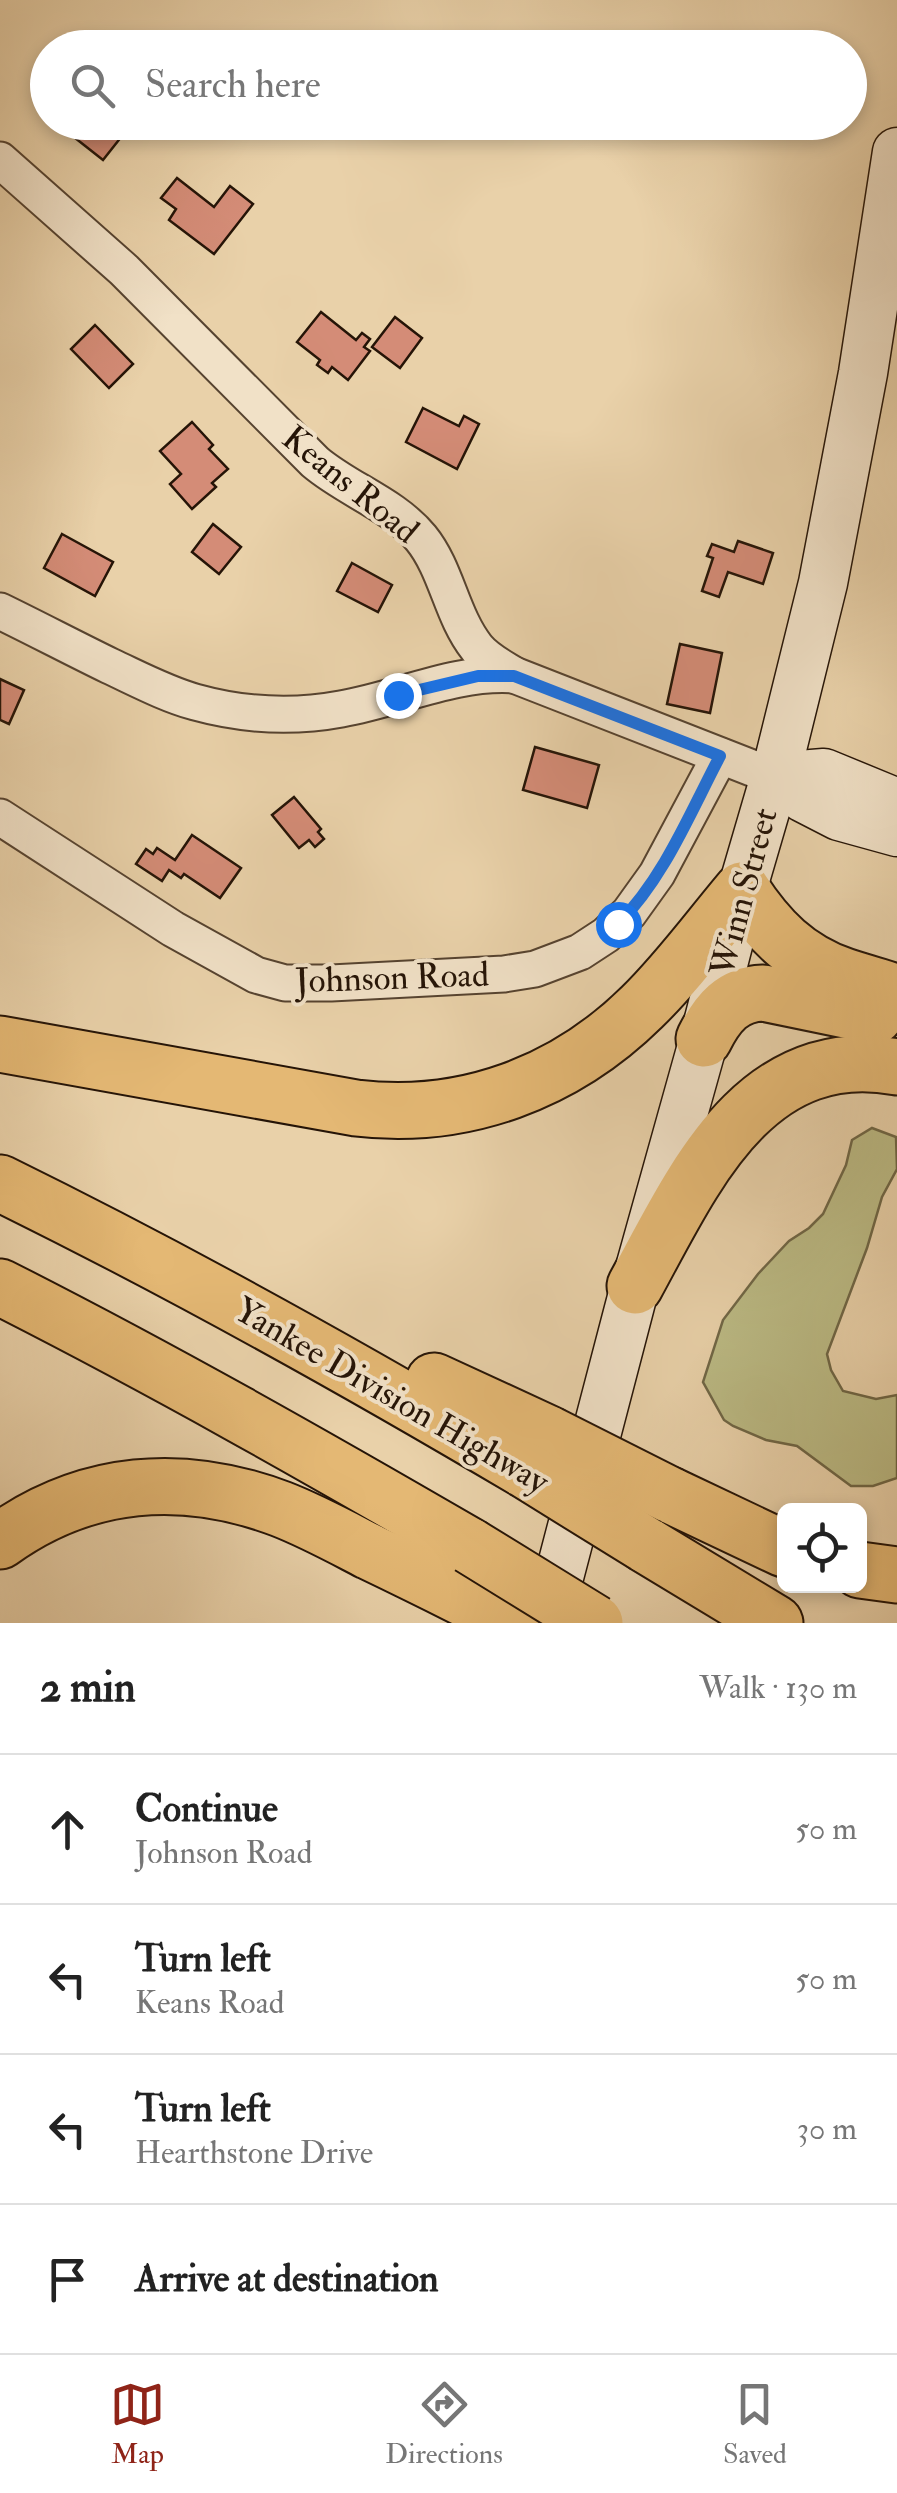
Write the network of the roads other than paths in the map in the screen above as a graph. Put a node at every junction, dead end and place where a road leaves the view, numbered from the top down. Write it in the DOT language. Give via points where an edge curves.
graph roads {
  1 [pos="897,152"];
  2 [pos="0,160"];
  3 [pos="0,611"];
  4 [pos="514,676"];
  5 [pos="720,756"];
  6 [pos="775,776"];
  7 [pos="897,803"];
  8 [pos="0,817"];
  9 [pos="897,832"];
  10 [pos="742,890"];
  11 [pos="897,993"];
  12 [pos="897,1021"];
  13 [pos="704,1039"];
  14 [pos="0,1044"];
  15 [pos="897,1067"];
  16 [pos="0,1183"];
  17 [pos="634,1286"];
  18 [pos="0,1287"];
  19 [pos="537,1452"];
  20 [pos="0,1541"];
  21 [pos="777,1546"];
  22 [pos="464,1570"];
  23 [pos="867,1571"];
  24 [pos="897,1575"];
  25 [pos="514,1623"];
  26 [pos="547,1623"];
  27 [pos="596,1623"];
  28 [pos="775,1623"];
  1 -- 6 [label="main road, Winn Street" via="830,546"];
  2 -- 4 [label="street, Keans Road" via="124,270 315,462 415,532 477,648"];
  3 -- 4 [label="street" via="147,684 240,711 308,714 478,676"];
  4 -- 5 [label="street, Keans Road"];
  5 -- 6 [label="street, Keans Road"];
  5 -- 8 [label="street, Johnson Road" via="657,874 618,924 566,959 504,974 330,983 256,975"];
  6 -- 7 [label="main road" via="824,773"];
  6 -- 9 [label="main road" via="839,816"];
  6 -- 10 [label="main road, Winn Street"];
  10 -- 11 [label="highway" via="771,930 801,956"];
  10 -- 13 [label="main road, Winn Street"];
  10 -- 14 [label="highway" via="643,1006 589,1052 518,1088 449,1107 356,1108"];
  12 -- 13 [label="highway" via="763,992 728,1004"];
  13 -- 17 [label="main road, Winn Street"];
  15 -- 17 [label="highway" via="830,1067 789,1080 759,1100 702,1169"];
  16 -- 19 [label="highway, Yankee Division Highway" via="227,1300 417,1374"];
  17 -- 26 [label="main road, Winn Street"];
  18 -- 22 [label="highway" via="199,1391"];
  19 -- 21 [label="highway, bridge" via="670,1495"];
  19 -- 28 [label="highway, Yankee Division Highway, bridge" via="646,1545"];
  20 -- 22 [label="highway" via="45,1513 107,1491 164,1485 231,1494"];
  22 -- 25 [label="highway"];
  22 -- 27 [label="highway, bridge"];
  23 -- 24 [label="highway"];
}
